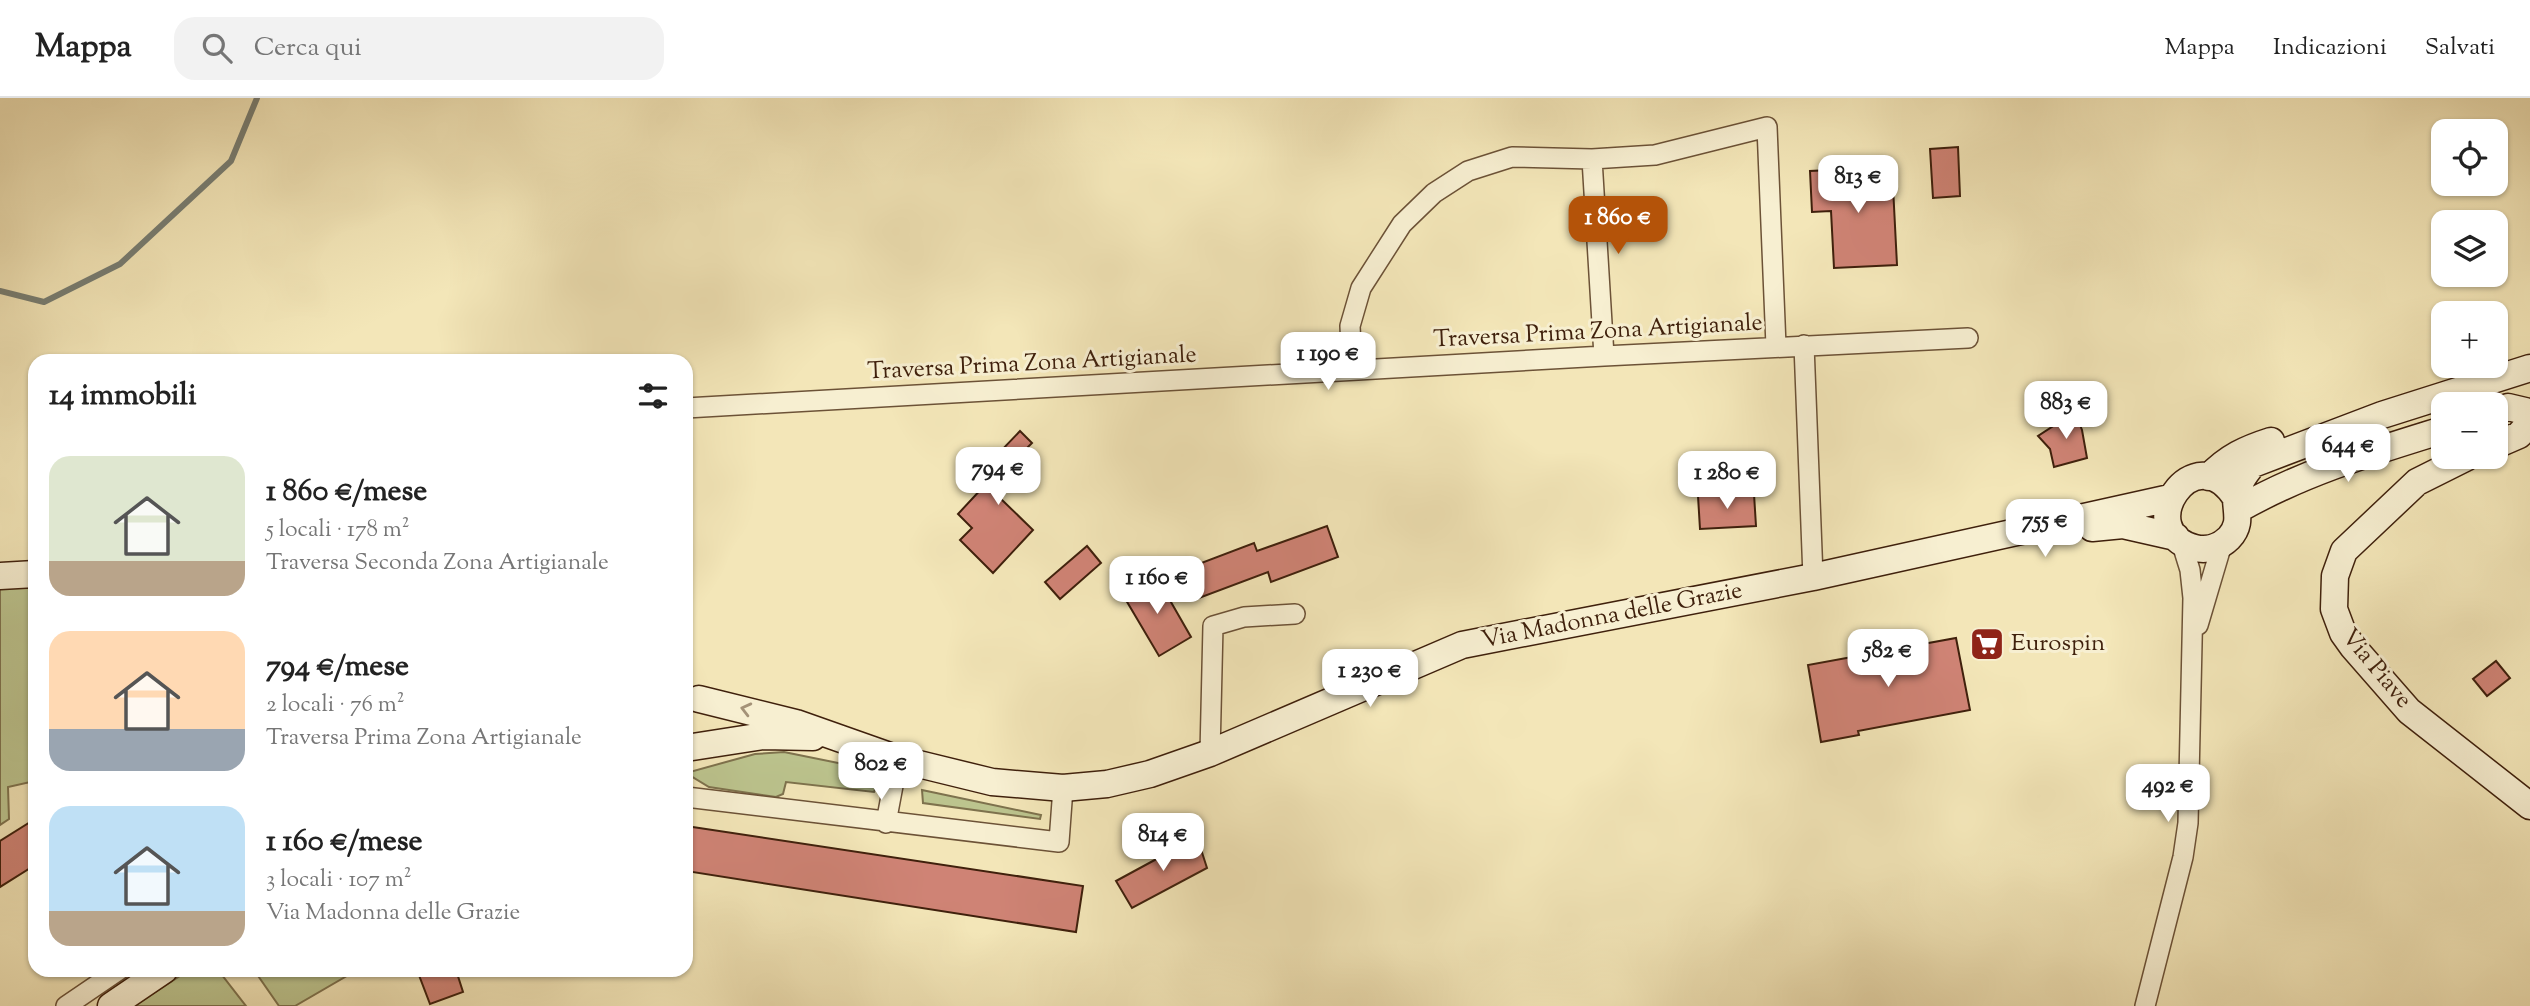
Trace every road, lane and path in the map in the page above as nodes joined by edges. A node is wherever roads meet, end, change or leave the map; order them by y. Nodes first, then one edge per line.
1 (1592, 159) junction
2 (1968, 338) dead end
3 (1804, 345) junction
4 (1776, 346) junction
5 (1604, 356) junction
6 (2530, 368) edge
7 (1352, 370) junction
8 (693, 408) edge
9 (2508, 409) edge
10 (2382, 415) junction
11 (2431, 434) edge
12 (2508, 440) edge
13 (2443, 469) edge
14 (2209, 477) junction
15 (2170, 498) junction
16 (2238, 504) junction
17 (2178, 539) junction
18 (2222, 544) junction
19 (1917, 553) junction
20 (28, 574) edge
21 (0, 576) edge
22 (1813, 577) junction
23 (1295, 614) dead end
24 (2192, 643) junction
25 (693, 697) edge
26 (693, 697) edge
27 (834, 738) junction
28 (693, 745) edge
29 (693, 747) edge
30 (1210, 753) junction
31 (898, 759) junction
32 (1063, 788) junction
33 (693, 798) edge
34 (2530, 806) edge
35 (886, 823) junction
36 (109, 977) edge
37 (154, 977) edge
38 (66, 1006) edge
39 (111, 1006) edge
40 (2145, 1006) edge

1 - 4 street
1 - 5 street
1 - 7 street
2 - 3 street, Traversa Prima Zona Artigianale
3 - 4 street, Traversa Prima Zona Artigianale
3 - 22 street
4 - 5 street, Traversa Prima Zona Artigianale
5 - 7 street, Traversa Prima Zona Artigianale
6 - 10 main road
7 - 8 street, Traversa Prima Zona Artigianale
9 - 12 main road
10 - 14 main road
10 - 16 main road
11 - 16 main road
13 - 34 main road, Via Piave
14 - 15 main road
14 - 16 main road
15 - 17 main road
15 - 19 main road
16 - 18 main road
17 - 18 main road
17 - 19 main road
17 - 24 street
18 - 24 street
19 - 22 main road, Via Madonna delle Grazie
20 - 21 main road
22 - 30 main road, Via Madonna delle Grazie
23 - 30 street
24 - 40 street
27 -> 25 main road
26 - 28 main road
27 - 29 main road
27 - 31 main road, Via Madonna delle Grazie
30 - 32 main road, Via Madonna delle Grazie
31 - 32 main road, Via Madonna delle Grazie
31 - 35 street
32 - 35 street
33 - 35 street
36 - 38 street
37 - 39 main road

